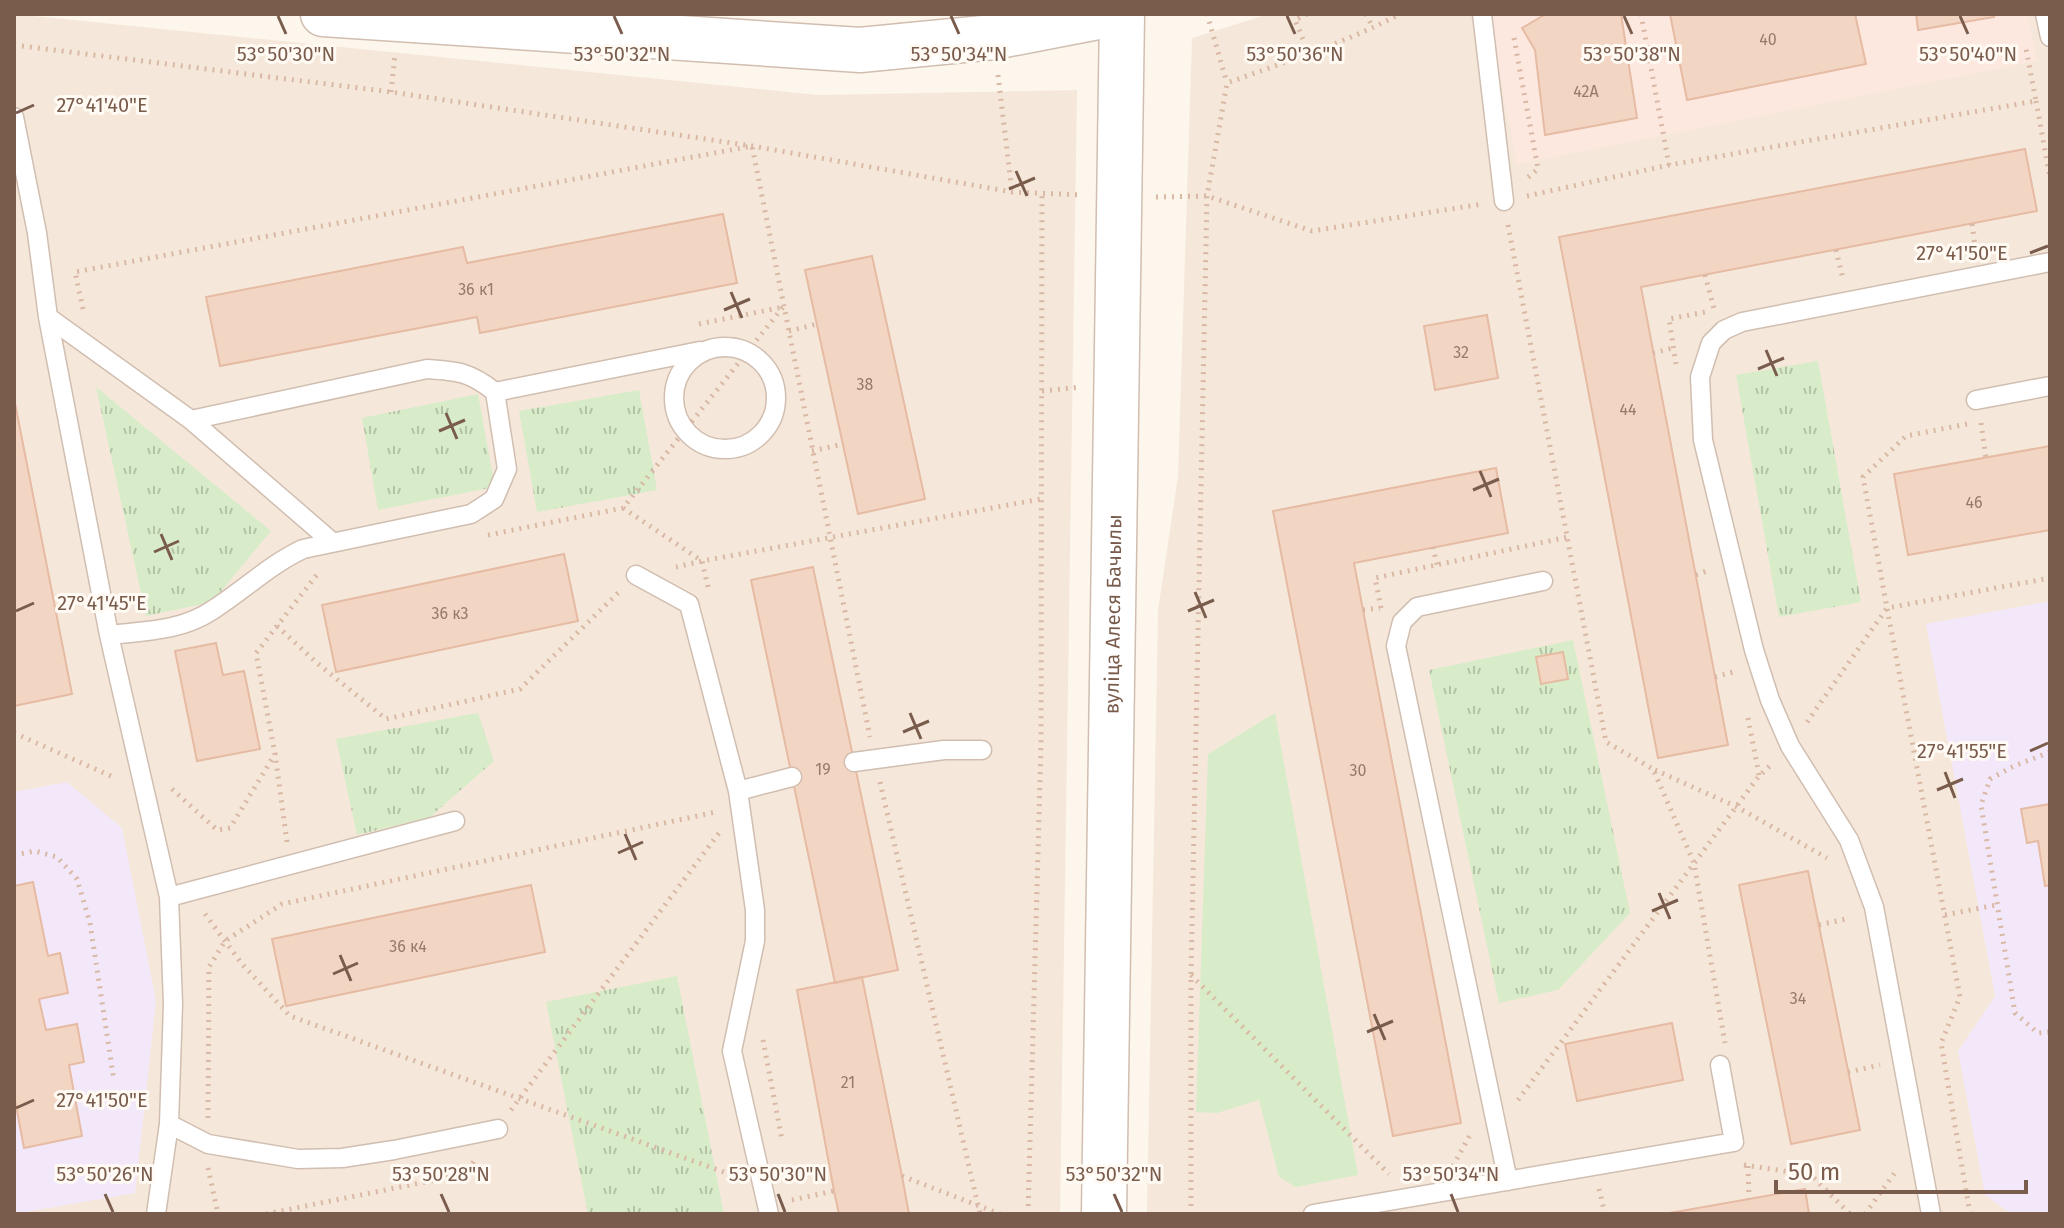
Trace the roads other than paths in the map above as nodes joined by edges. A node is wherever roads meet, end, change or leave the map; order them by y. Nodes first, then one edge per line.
1 (1114, 14) edge
2 (1122, 14) edge
3 (1482, 14) edge
4 (2045, 14) edge
5 (345, 15) edge
6 (2050, 37) edge
7 (14, 117) edge
8 (1504, 201) road end
9 (2050, 262) edge
10 (48, 317) junction
11 (718, 347) junction
12 (2050, 386) edge
13 (495, 392) junction
14 (1976, 400) road end
15 (191, 420) junction
16 (331, 541) junction
17 (636, 575) road end
18 (1543, 581) dead end
19 (109, 635) junction
20 (982, 750) dead end
21 (854, 762) dead end
22 (792, 777) dead end
23 (738, 799) junction
24 (455, 821) dead end
25 (169, 897) junction
26 (1720, 1065) road end
27 (169, 1124) junction
28 (498, 1129) road end
29 (1508, 1181) junction
30 (156, 1214) edge
31 (769, 1214) edge
32 (1104, 1214) edge
33 (1313, 1214) edge
34 (1931, 1214) edge

1 - 5 street
2 - 32 street, вуліца Алеся Бачылы
3 - 8 lane
4 - 6 lane
7 - 10 lane
9 - 34 lane
10 - 15 lane
10 - 19 lane
11 - 11 lane
11 - 13 lane
12 - 14 lane
13 - 15 lane
13 - 16 lane
15 - 16 lane
16 - 19 lane
17 - 23 lane
18 - 29 lane
19 - 25 lane
20 - 21 lane
22 - 23 lane
23 - 31 lane
24 - 25 lane
25 - 27 lane
26 - 29 lane
27 - 28 lane
27 - 30 lane
29 - 33 lane

